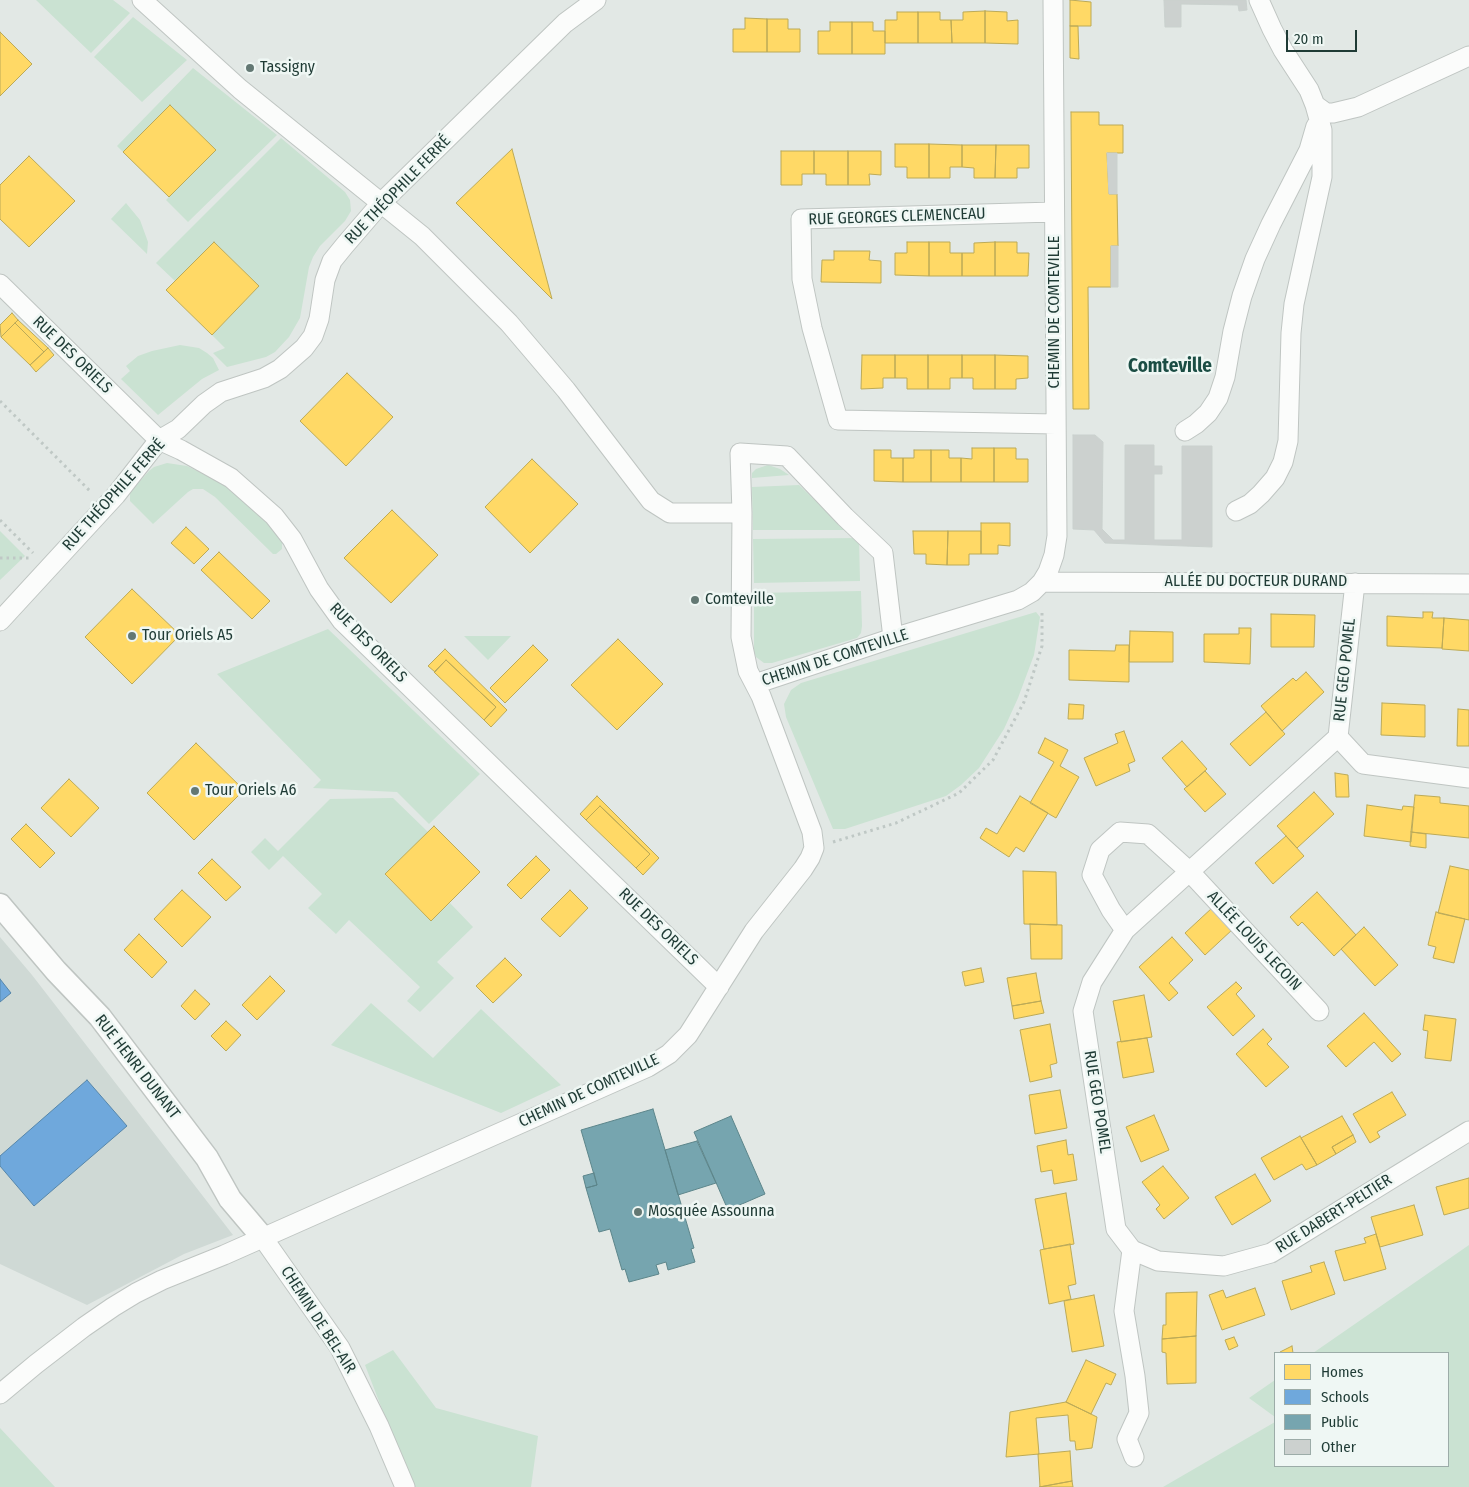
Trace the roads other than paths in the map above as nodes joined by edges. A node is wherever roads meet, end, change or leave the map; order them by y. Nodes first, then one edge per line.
1 (142, 0) edge
2 (596, 0) edge
3 (1053, 0) edge
4 (1259, 0) edge
5 (1469, 56) edge
6 (1316, 105) junction
7 (382, 202) junction
8 (1054, 212) junction
9 (0, 284) edge
10 (1056, 424) junction
11 (1185, 431) dead end
12 (159, 440) junction
13 (1236, 511) dead end
14 (742, 513) junction
15 (1042, 582) junction
16 (1355, 583) junction
17 (1469, 584) edge
18 (0, 621) edge
19 (893, 638) junction
20 (755, 684) junction
21 (1338, 737) junction
22 (1469, 778) edge
23 (1189, 871) junction
24 (0, 905) edge
25 (1125, 930) junction
26 (720, 987) junction
27 (1319, 1012) dead end
28 (1469, 1131) edge
29 (263, 1238) junction
30 (1132, 1250) junction
31 (1158, 1261) joint
32 (0, 1394) edge
33 (1134, 1457) dead end
34 (406, 1487) edge

1 - 7 street
2 - 7 street, RUE THÉOPHILE FERRÉ
3 - 8 street, CHEMIN DE COMTEVILLE
4 - 6 street
5 - 6 street
6 - 11 street
6 - 13 street
7 - 12 street, RUE THÉOPHILE FERRÉ
7 - 14 street
8 - 10 street, CHEMIN DE COMTEVILLE
8 - 10 street, RUE GEORGES CLEMENCEAU
9 - 12 street, RUE DES ORIELS
10 - 15 street, CHEMIN DE COMTEVILLE
12 - 18 street, RUE THÉOPHILE FERRÉ
12 - 26 street, RUE DES ORIELS
14 - 19 street
14 - 20 street
15 - 16 street, ALLÉE DU DOCTEUR DURAND
15 - 19 street, CHEMIN DE COMTEVILLE
16 - 17 street, ALLÉE DU DOCTEUR DURAND
16 - 21 street, RUE GEO POMEL
19 - 20 street, CHEMIN DE COMTEVILLE
20 - 26 street, CHEMIN DE COMTEVILLE
21 - 22 street
21 - 23 street, RUE GEO POMEL
23 - 25 street, RUE GEO POMEL
23 - 25 street
23 - 27 street, ALLÉE LOUIS LECOIN
24 - 29 street, RUE HENRI DUNANT
25 - 30 street, RUE GEO POMEL
26 - 29 street, CHEMIN DE COMTEVILLE
28 - 31 street, RUE DABERT-PELTIER
29 - 32 street, CHEMIN DE COMTEVILLE
29 - 34 street, CHEMIN DE BEL-AIR
30 - 31 street, RUE GEO POMEL
30 - 33 street

